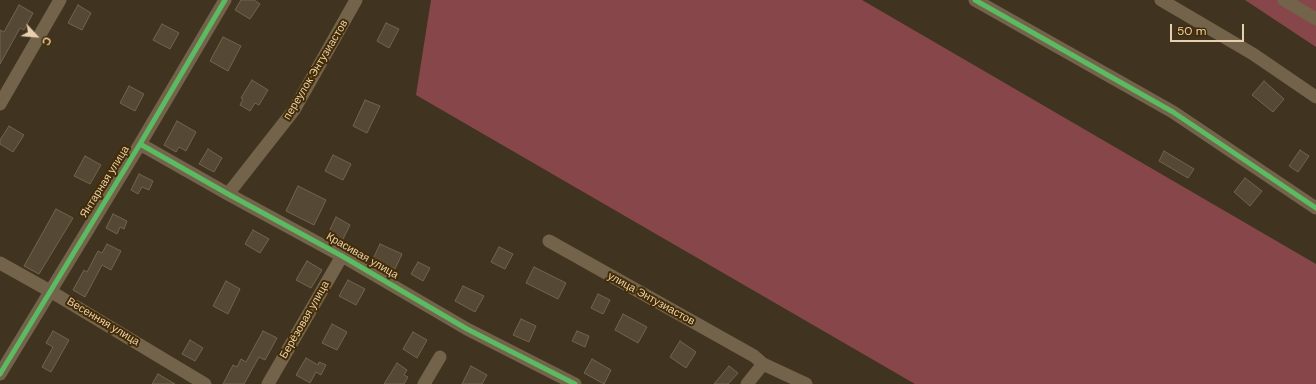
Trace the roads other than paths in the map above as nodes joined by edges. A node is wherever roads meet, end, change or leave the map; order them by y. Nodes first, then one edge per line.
1 (60, 0) edge
2 (225, 0) edge
3 (356, 0) edge
4 (975, 0) edge
5 (1161, 0) edge
6 (1284, 0) edge
7 (1316, 19) edge
8 (1316, 97) edge
9 (0, 104) edge
10 (140, 144) junction
11 (228, 194) junction
12 (1316, 208) edge
13 (549, 241) dead end
14 (342, 256) junction
15 (0, 263) edge
16 (50, 291) junction
17 (440, 357) dead end
18 (759, 360) junction
19 (0, 374) edge
20 (205, 384) edge
21 (268, 384) edge
22 (424, 384) edge
23 (575, 384) edge
24 (747, 384) edge
25 (806, 384) edge

1 - 9 street
2 - 10 street, Янтарная улица
3 - 11 street, переулок Энтузиастов
4 - 12 street
5 - 8 street
6 - 7 street
10 - 11 street, Красивая улица
10 - 16 street, Янтарная улица
11 - 14 street, Красивая улица
13 - 18 street, улица Энтузиастов
14 - 21 street, Берёзовая улица
14 - 23 street, Красивая улица
15 - 16 street, Весенняя улица
16 - 19 street, Янтарная улица
16 - 20 street, Весенняя улица
17 - 22 street
18 - 24 street
18 - 25 street, улица Энтузиастов

